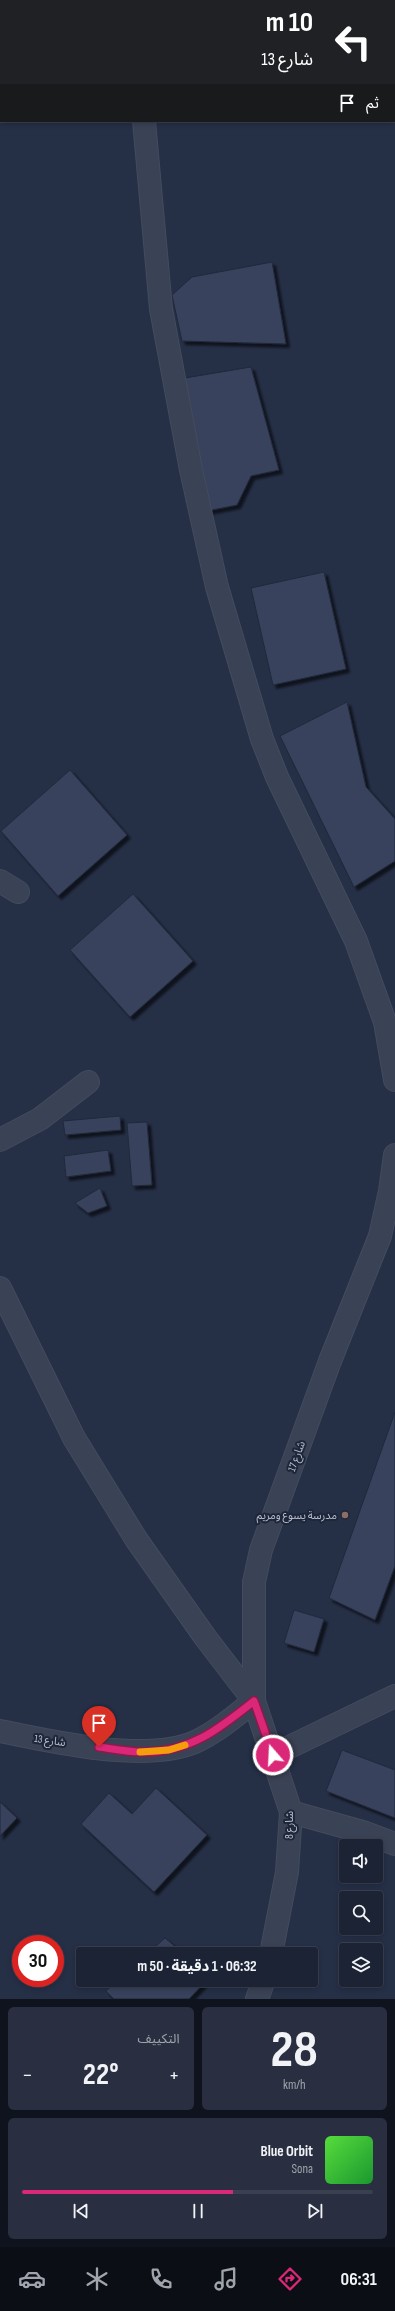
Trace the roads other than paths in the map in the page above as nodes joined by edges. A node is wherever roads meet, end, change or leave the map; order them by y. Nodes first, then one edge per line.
1 (144, 122) edge
2 (395, 1080) edge
3 (88, 1082) dead end
4 (0, 1140) edge
5 (395, 1155) edge
6 (388, 1232) edge
7 (0, 1288) edge
8 (395, 1696) edge
9 (254, 1701) junction
10 (0, 1731) edge
11 (273, 1755) junction
12 (291, 1812) junction
13 (395, 1844) edge
14 (272, 1947) edge
15 (261, 1987) edge
16 (257, 1999) edge

1 - 2 street
3 - 4 street
5 - 6 street, شارع 17
6 - 9 street, شارع 17
7 - 9 street
8 - 11 street
9 - 10 street, شارع 13
9 - 11 street, شارع 8
11 - 12 street, شارع 8
12 - 13 street
12 - 14 street, شارع 8
15 - 16 street

